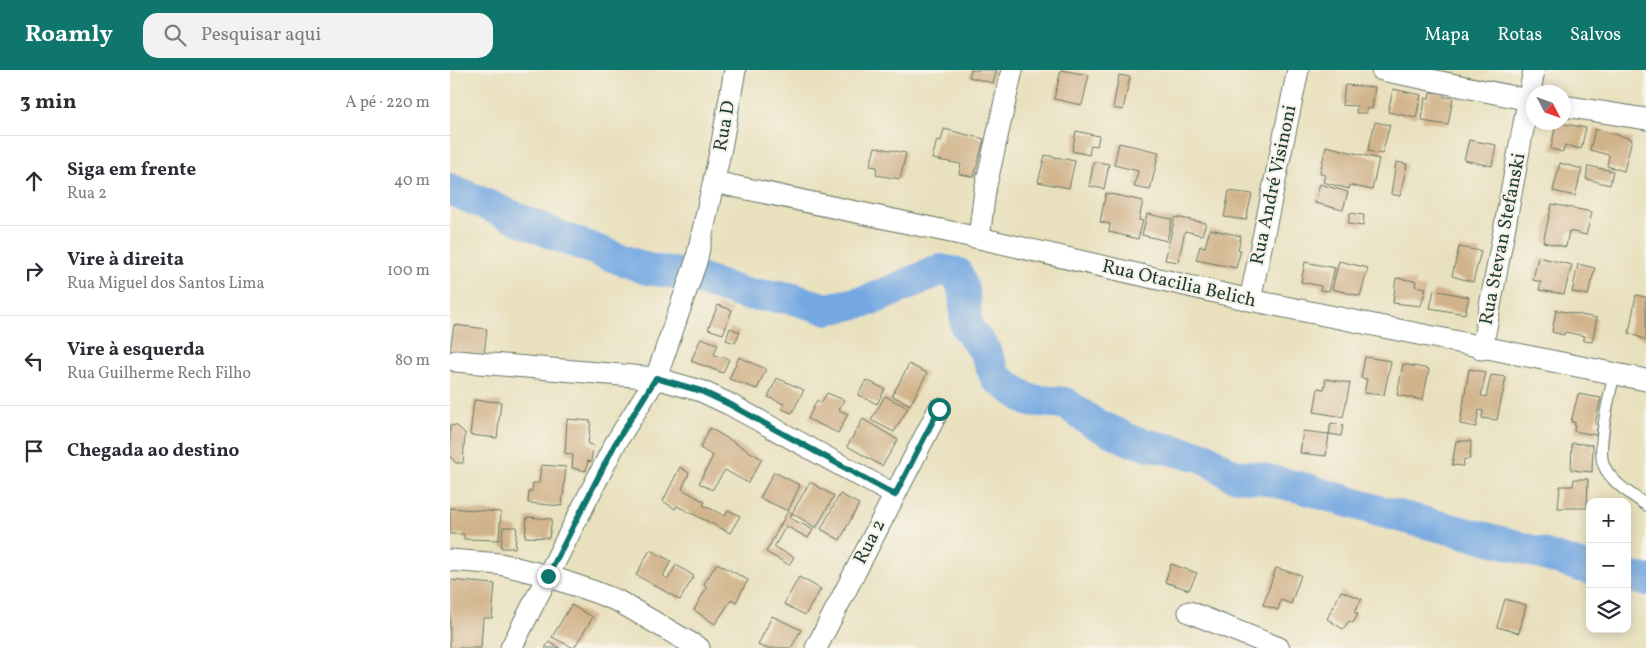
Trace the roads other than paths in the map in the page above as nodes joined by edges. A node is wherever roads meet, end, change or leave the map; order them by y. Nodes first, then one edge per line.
1 (735, 70) edge
2 (1012, 70) edge
3 (1298, 70) edge
4 (1382, 70) edge
5 (1534, 70) edge
6 (1533, 85) edge
7 (1526, 100) edge
8 (1571, 107) edge
9 (1646, 120) edge
10 (1526, 126) edge
11 (714, 182) junction
12 (979, 238) junction
13 (1250, 300) junction
14 (1482, 349) junction
15 (456, 361) dead end
16 (1614, 374) junction
17 (656, 378) junction
18 (1646, 380) edge
19 (939, 409) dead end
20 (895, 495) junction
21 (1646, 505) edge
22 (450, 560) edge
23 (548, 576) junction
24 (1190, 612) dead end
25 (1248, 642) edge
26 (511, 648) edge
27 (699, 648) edge
28 (816, 648) edge
29 (1279, 648) edge

1 - 11 street, Rua D
2 - 12 street
3 - 13 street, Rua André Visinoni
4 - 7 street
5 - 6 street, Rua Stevan Stefanski
8 - 9 street
10 - 14 street, Rua Stevan Stefanski
11 - 12 street, Rua Otacilia Belich
11 - 17 street, Rua D
12 - 13 street, Rua Otacilia Belich
13 - 14 street, Rua Otacilia Belich
14 - 16 street, Rua Otacilia Belich
15 - 17 street
16 - 18 street, Rua Otacilia Belich
16 - 21 lane
17 - 20 street
17 - 23 street, Rua D
19 - 20 street, Rua 2
20 - 28 street, Rua 2
22 - 23 street
23 - 26 street, Rua D
23 - 27 street
24 - 25 street
25 - 29 street

